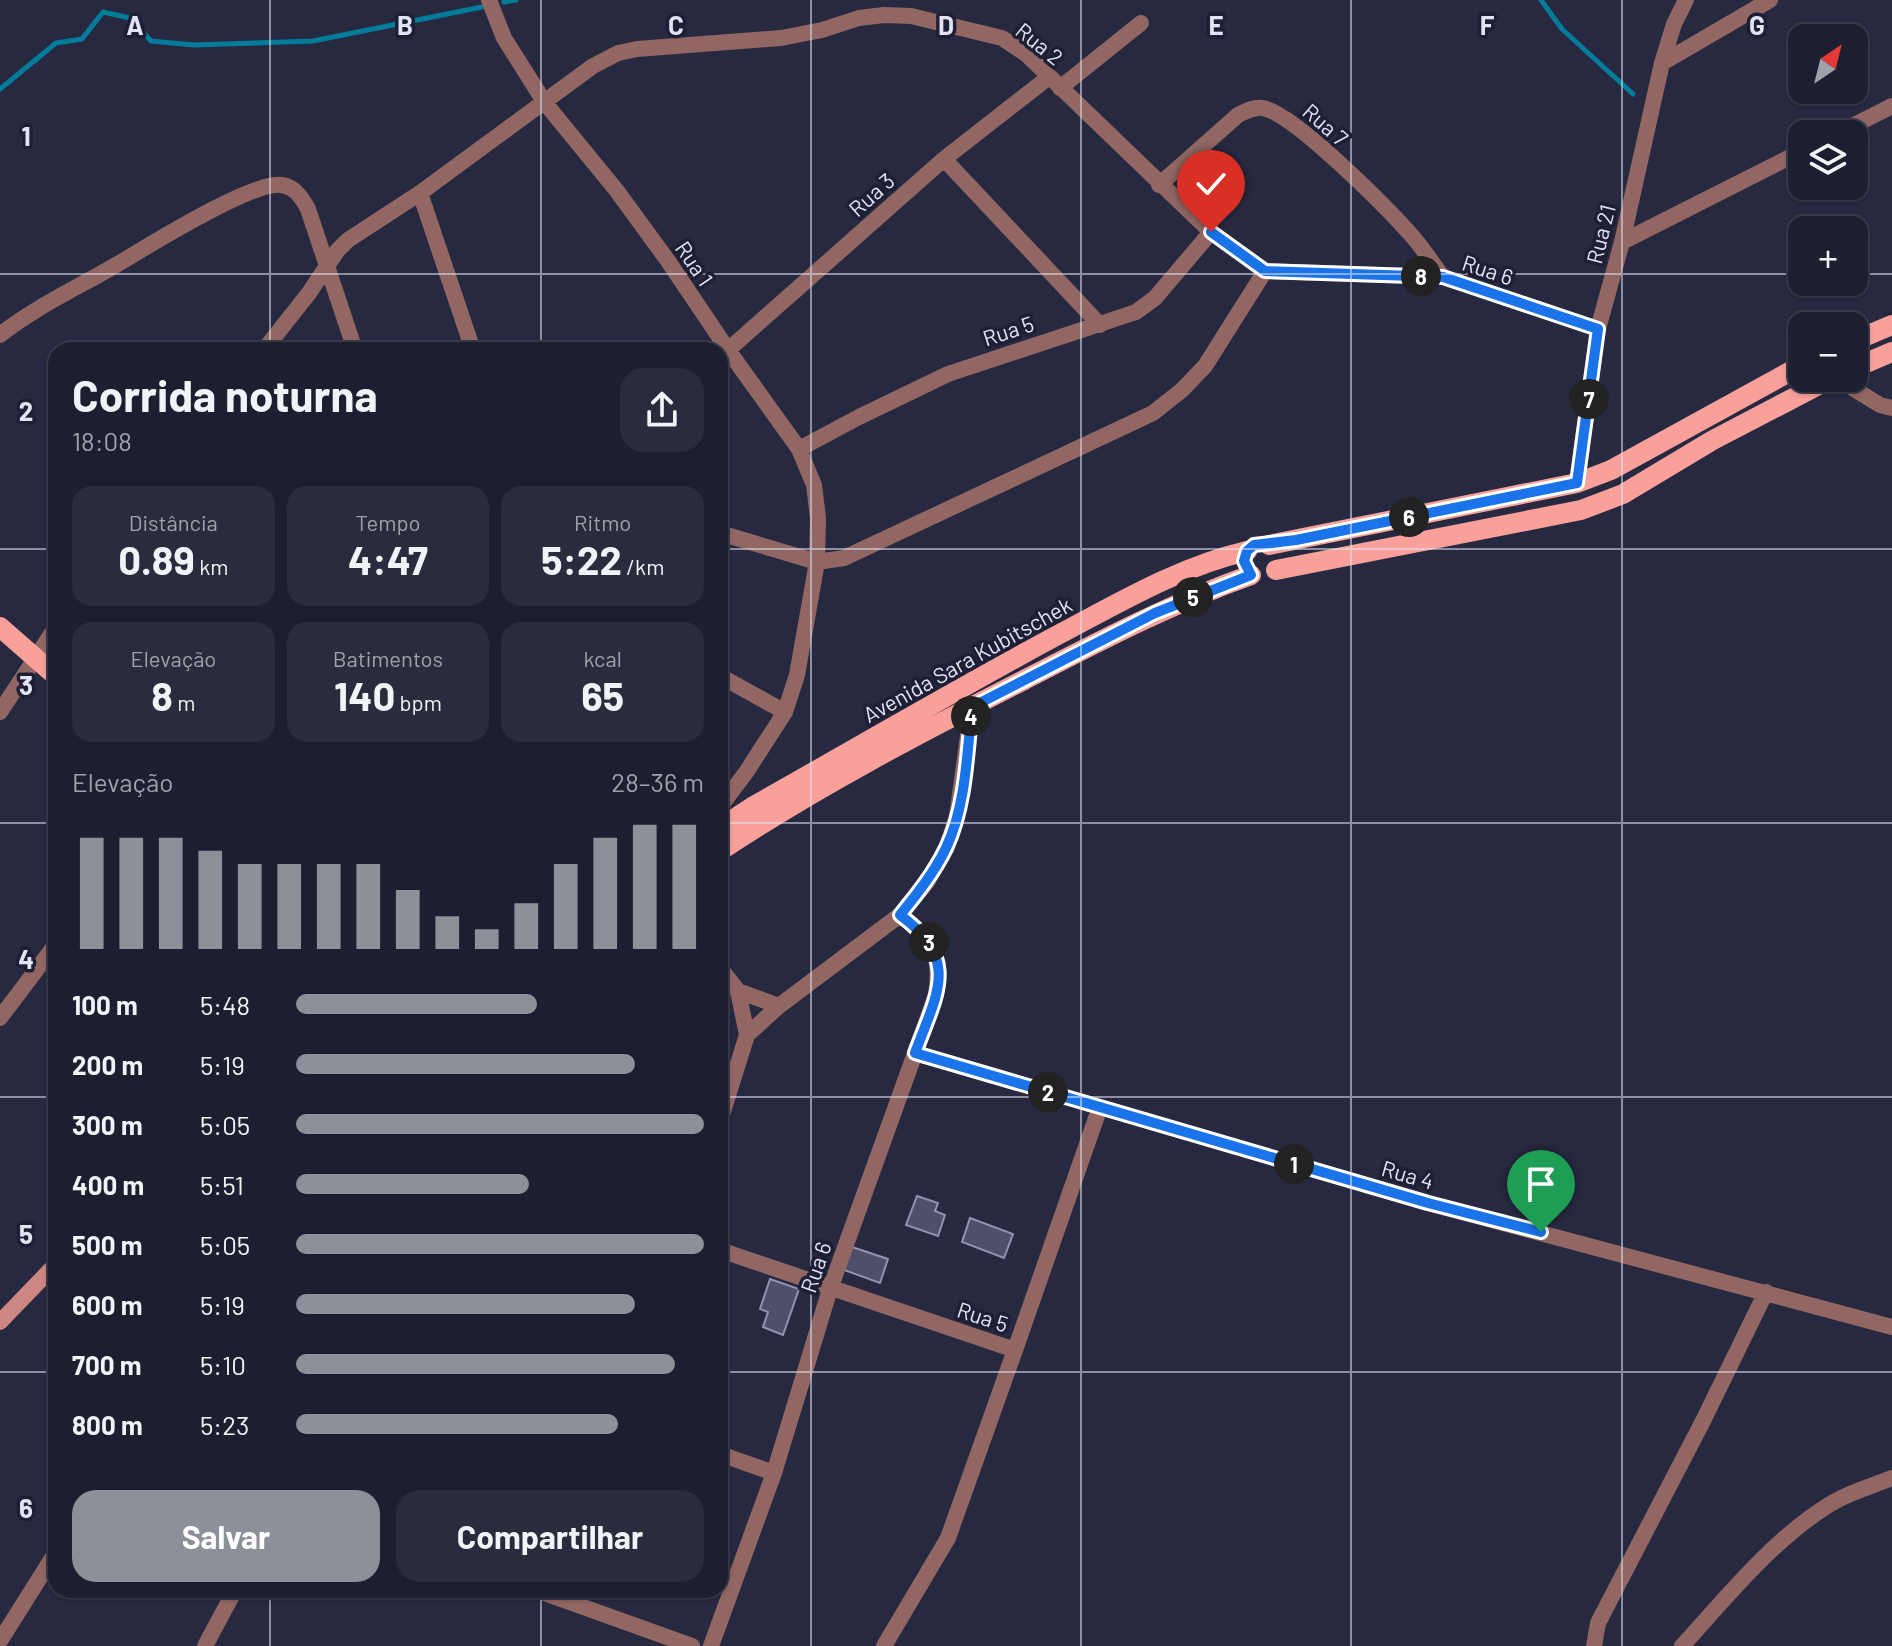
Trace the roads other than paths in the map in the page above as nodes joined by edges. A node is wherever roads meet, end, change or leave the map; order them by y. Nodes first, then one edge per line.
1 (1686, 0) edge
2 (1770, 0) edge
3 (492, 2) edge
4 (1141, 23) dead end
5 (1662, 63) junction
6 (1055, 83) junction
7 (545, 103) junction
8 (1892, 106) edge
9 (1864, 120) edge
10 (1788, 158) edge
11 (944, 159) junction
12 (1159, 185) junction
13 (420, 193) junction
14 (1211, 232) junction
15 (1622, 242) junction
16 (327, 267) junction
17 (1265, 271) junction
18 (1443, 277) junction
19 (1100, 325) junction
20 (1892, 325) edge
21 (1598, 329) junction
22 (0, 335) edge
23 (1868, 335) edge
24 (270, 342) edge
25 (352, 342) edge
26 (470, 342) edge
27 (723, 342) edge
28 (728, 350) joint
29 (1892, 352) edge
30 (1868, 362) edge
31 (1788, 373) edge
32 (1807, 392) edge
33 (1858, 392) edge
34 (1892, 408) edge
35 (799, 449) junction
36 (1577, 483) junction
37 (728, 535) edge
38 (1269, 545) junction
39 (1247, 551) junction
40 (817, 562) junction
41 (1276, 570) junction
42 (1251, 575) junction
43 (0, 627) edge
44 (48, 639) edge
45 (35, 658) junction
46 (48, 669) edge
47 (728, 680) edge
48 (972, 707) junction
49 (0, 712) edge
50 (785, 712) junction
51 (728, 796) edge
52 (728, 823) edge
53 (728, 846) edge
54 (900, 915) junction
55 (48, 955) edge
56 (728, 978) edge
57 (738, 991) junction
58 (779, 1006) junction
59 (0, 1018) edge
60 (747, 1035) junction
61 (915, 1053) junction
62 (728, 1096) edge
63 (1100, 1107) junction
64 (728, 1253) edge
65 (48, 1272) edge
66 (830, 1289) junction
67 (1766, 1292) junction
68 (0, 1322) edge
69 (1892, 1327) edge
70 (1015, 1350) junction
71 (728, 1457) edge
72 (774, 1473) junction
73 (1892, 1478) edge
74 (48, 1565) edge
75 (231, 1598) edge
76 (558, 1598) edge
77 (0, 1641) edge
78 (205, 1646) edge
79 (692, 1646) edge
80 (711, 1646) edge
81 (884, 1646) edge
82 (1594, 1646) edge
83 (1682, 1646) edge

1 - 5 street, Rua 21
2 - 5 street
3 - 7 street, Rua 1
4 - 6 street, Rua 3
5 - 15 street, Rua 21
6 - 7 street, Rua 2
6 - 11 street, Rua 3
6 - 12 street, Rua 2
7 - 13 street, Rua 2
7 - 27 street, Rua 1
8 - 9 street
10 - 15 street
11 - 19 street
11 - 28 street, Rua 3
12 - 14 street, Rua 2
12 - 18 street, Rua 7
13 - 16 street, Rua 2
13 - 26 street
14 - 17 street, Rua 2
14 - 19 street, Rua 5
15 - 21 street, Rua 21
16 - 22 street
16 - 24 street, Rua 2
16 - 25 street
17 - 18 street, Rua 6
17 - 40 street
18 - 21 street, Rua 6
19 - 35 street, Rua 5
20 - 23 main road
21 - 36 street, Rua 21
28 - 35 street, Rua 1
29 - 30 main road
31 - 36 main road, Avenida Sara Kubitschek
32 - 41 main road, Avenida Sara Kubitschek
33 - 34 street
35 - 40 street, Rua 1
36 - 38 main road, Avenida Sara Kubitschek
37 - 40 street
38 - 39 main road, Avenida Sara Kubitschek
38 - 41 main road
39 - 42 main road
39 - 52 main road, Avenida Sara Kubitschek
40 - 50 street, Rua 1
41 - 42 main road, Avenida Sara Kubitschek
42 - 48 main road, Avenida Sara Kubitschek
43 - 45 main road
44 - 45 street
45 - 46 main road
45 - 49 street
47 - 50 street
48 - 53 main road, Avenida Sara Kubitschek
48 - 54 street
50 - 51 street, Rua 1
54 - 58 street
54 - 61 street, Rua 6
55 - 59 street
56 - 57 street
57 - 58 street
57 - 60 street
58 - 60 street
60 - 62 street
61 - 63 street, Rua 4
61 - 66 street, Rua 6
63 - 67 street, Rua 4
63 - 70 street
64 - 66 street, Rua 5
65 - 68 street
66 - 70 street, Rua 5
66 - 72 street, Rua 6
67 - 69 street, Rua 4
67 - 82 street
70 - 81 street, Rua 5
71 - 72 street
72 - 80 street, Rua 6
73 - 83 street
74 - 77 street
75 - 78 street
76 - 79 street

